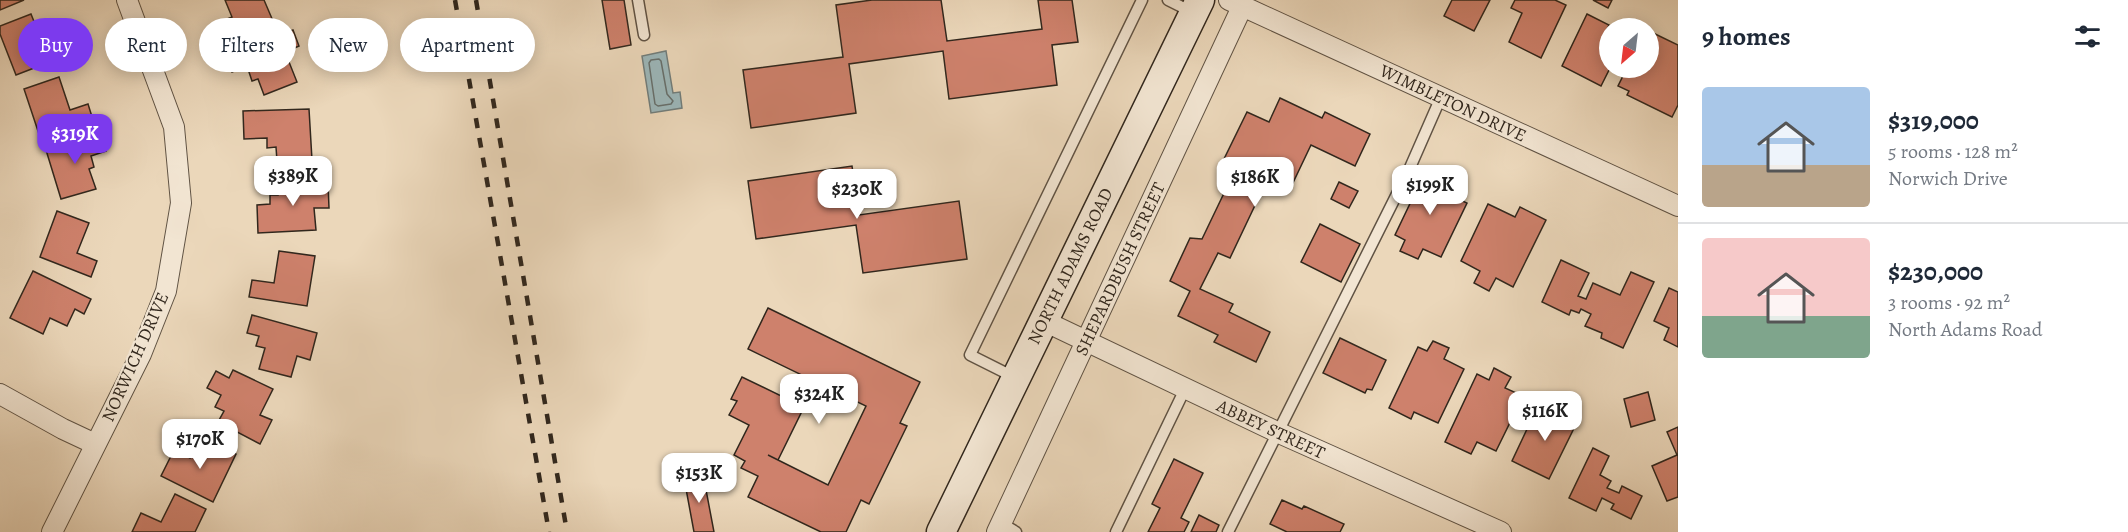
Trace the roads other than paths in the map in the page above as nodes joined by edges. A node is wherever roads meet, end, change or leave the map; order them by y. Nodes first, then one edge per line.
1 (127, 0) edge
2 (639, 0) edge
3 (1142, 0) edge
4 (1168, 0) edge
5 (1236, 3) edge
6 (1197, 7) edge
7 (644, 35) dead end
8 (1441, 97) junction
9 (1678, 206) edge
10 (1044, 321) junction
11 (1086, 342) junction
12 (1016, 378) junction
13 (1185, 389) junction
14 (0, 394) edge
15 (1277, 432) junction
16 (95, 444) junction
17 (1004, 529) edge
18 (52, 532) edge
19 (941, 532) edge
20 (1116, 532) edge
21 (1228, 532) edge
22 (1501, 532) edge

1 - 16 street, NORWICH DRIVE
2 - 7 lane
3 - 12 lane
4 - 6 lane
5 - 8 street, WIMBLETON DRIVE
5 - 11 street, SHEPARDBUSH STREET
6 - 10 main road, NORTH ADAMS ROAD
8 - 9 street, WIMBLETON DRIVE
8 - 15 lane
10 - 11 street, ABBEY STREET
10 - 12 main road, NORTH ADAMS ROAD
11 - 13 street, ABBEY STREET
11 - 17 street, SHEPARDBUSH STREET
12 - 19 main road, NORTH ADAMS ROAD
13 - 15 street, ABBEY STREET
13 - 20 lane
14 - 16 street
15 - 21 lane
15 - 22 street, ABBEY STREET
16 - 18 street, NORWICH DRIVE

